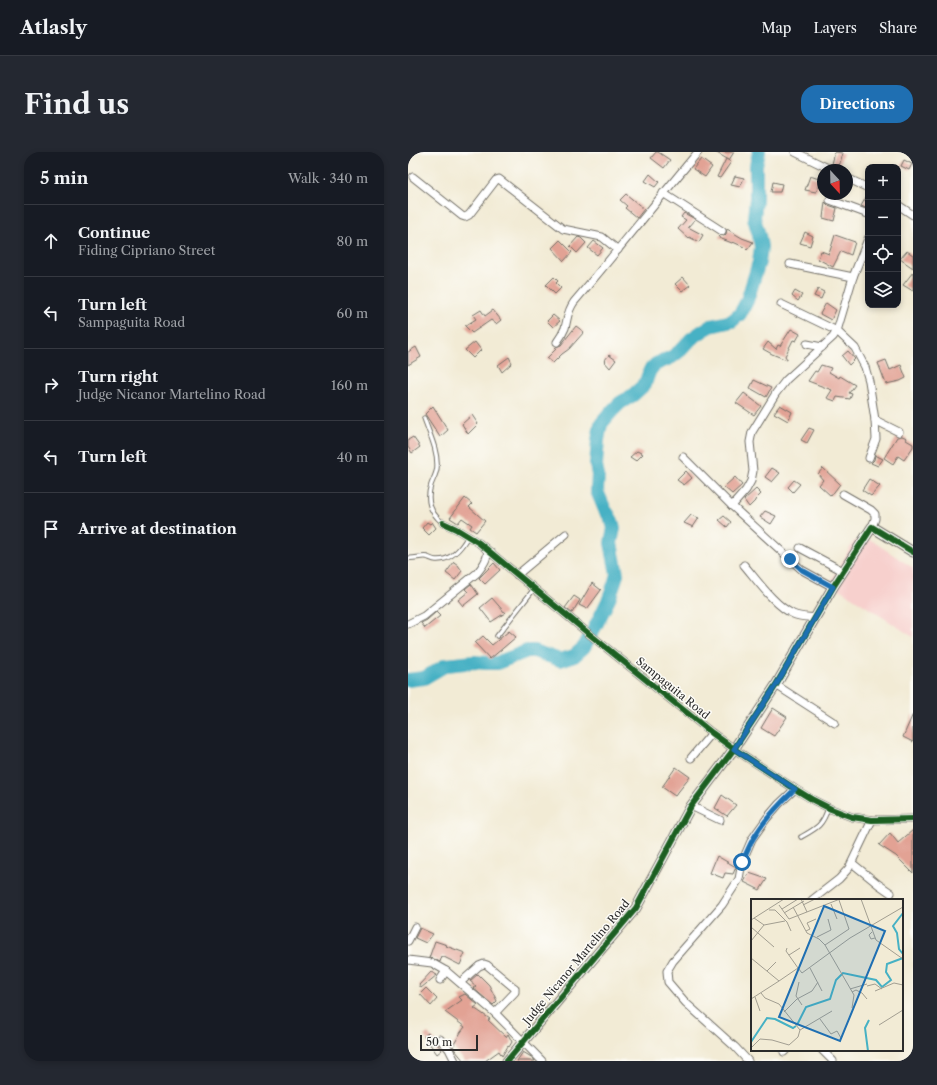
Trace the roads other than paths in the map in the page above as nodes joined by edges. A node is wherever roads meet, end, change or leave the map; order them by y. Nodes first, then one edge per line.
1 (698, 152) edge
2 (795, 152) edge
3 (814, 152) edge
4 (811, 159) junction
5 (821, 164) edge
6 (413, 177) dead end
7 (853, 181) edge
8 (865, 187) edge
9 (663, 193) junction
10 (830, 200) dead end
11 (901, 207) edge
12 (865, 213) edge
13 (913, 215) edge
14 (722, 231) dead end
15 (865, 247) edge
16 (618, 250) junction
17 (790, 264) dead end
18 (853, 277) junction
19 (781, 304) dead end
20 (837, 331) junction
21 (557, 342) dead end
22 (807, 344) dead end
23 (822, 347) junction
24 (424, 418) dead end
25 (875, 420) junction
26 (899, 432) dead end
27 (683, 458) dead end
28 (869, 458) dead end
29 (843, 494) dead end
30 (732, 506) junction
31 (443, 523) joint
32 (872, 527) junction
33 (566, 534) dead end
34 (468, 536) junction
35 (800, 548) dead end
36 (487, 550) junction
37 (913, 552) edge
38 (408, 558) edge
39 (744, 565) dead end
40 (843, 571) junction
41 (517, 575) junction
42 (833, 587) junction
43 (534, 589) junction
44 (815, 618) junction
45 (408, 624) edge
46 (496, 636) dead end
47 (776, 685) junction
48 (835, 723) dead end
49 (712, 733) junction
50 (734, 749) junction
51 (691, 758) dead end
52 (795, 789) junction
53 (692, 806) junction
54 (828, 808) junction
55 (913, 819) edge
56 (720, 820) dead end
57 (872, 820) junction
58 (802, 837) dead end
59 (852, 863) junction
60 (891, 893) dead end
61 (813, 899) edge
62 (416, 928) dead end
63 (408, 941) edge
64 (408, 960) edge
65 (446, 970) junction
66 (440, 980) dead end
67 (461, 982) junction
68 (495, 1013) junction
69 (440, 1039) dead end
70 (523, 1041) junction
71 (823, 1051) edge
72 (455, 1061) edge
73 (507, 1061) edge
74 (542, 1061) edge
75 (748, 1061) edge
76 (833, 1061) edge

1 - 9 street
2 - 4 street
3 - 4 street
4 - 5 street
6 - 16 street
7 - 8 street
9 - 14 street
9 - 16 street
10 - 12 street
11 - 13 street
15 - 18 street
16 - 21 street
17 - 18 street
18 - 20 street
19 - 20 street
20 - 23 street
20 - 25 street
22 - 23 street
23 - 30 street
24 - 31 lane
25 - 26 street
25 - 28 street
27 - 30 street
29 - 32 street
30 - 42 street
31 - 34 street, Sampaguita Road
32 - 37 street
32 - 40 street, Judge Nicanor Martelino Road
33 - 41 street
34 - 36 street, Sampaguita Road
34 - 38 lane
35 - 40 street
36 - 41 street, Sampaguita Road
36 - 45 street
39 - 44 street
40 - 42 street, Judge Nicanor Martelino Road
41 - 43 street, Sampaguita Road
42 - 44 street, Judge Nicanor Martelino Road
43 - 46 lane
43 - 49 street, Sampaguita Road
44 - 47 street, Judge Nicanor Martelino Road
47 - 48 street
47 - 50 street, Judge Nicanor Martelino Road
49 - 50 street, Sampaguita Road
49 - 51 street
50 - 52 street, Sampaguita Road
50 - 53 street, Judge Nicanor Martelino Road
52 - 54 street, Sampaguita Road
52 - 75 street
53 - 56 street
53 - 70 street, Judge Nicanor Martelino Road
54 - 57 street, Sampaguita Road
54 - 58 lane
55 - 57 street, Sampaguita Road
57 - 59 street
59 - 60 street
59 - 61 street
62 - 63 street
64 - 65 street
65 - 66 street
65 - 67 street
67 - 68 street
67 - 68 street
68 - 70 street
69 - 72 street
70 - 73 street, Judge Nicanor Martelino Road
70 - 74 street
71 - 76 street

